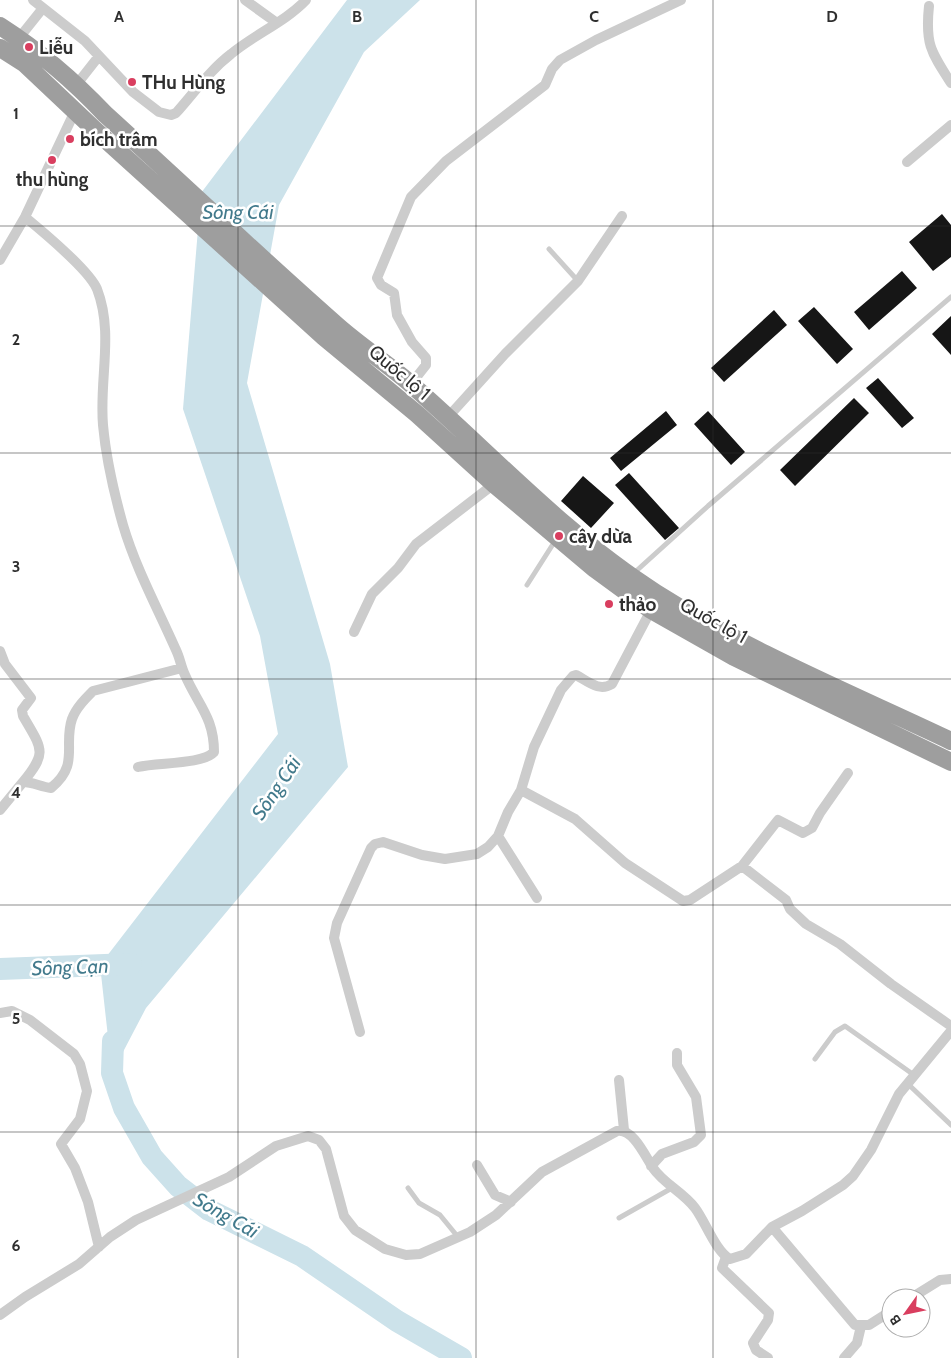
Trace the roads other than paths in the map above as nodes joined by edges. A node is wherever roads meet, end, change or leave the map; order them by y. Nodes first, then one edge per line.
1 (33, 0) edge
2 (245, 0) edge
3 (306, 0) edge
4 (681, 0) edge
5 (929, 6) dead end
6 (42, 8) junction
7 (277, 23) junction
8 (0, 26) edge
9 (19, 38) junction
10 (0, 48) edge
11 (98, 56) junction
12 (951, 83) edge
13 (77, 84) junction
14 (75, 111) junction
15 (951, 125) edge
16 (907, 162) dead end
17 (622, 216) dead end
18 (25, 217) junction
19 (549, 249) dead end
20 (0, 260) edge
21 (578, 281) junction
22 (951, 298) edge
23 (329, 330) junction
24 (411, 384) junction
25 (448, 417) junction
26 (494, 484) junction
27 (557, 538) junction
28 (631, 575) junction
29 (527, 585) dead end
30 (651, 610) junction
31 (354, 632) dead end
32 (0, 652) edge
33 (182, 668) junction
34 (951, 741) edge
35 (951, 762) edge
36 (138, 767) dead end
37 (848, 774) dead end
38 (22, 782) junction
39 (522, 790) junction
40 (0, 810) edge
41 (498, 836) junction
42 (742, 866) junction
43 (537, 898) dead end
44 (0, 1013) edge
45 (951, 1026) edge
46 (951, 1031) edge
47 (360, 1032) dead end
48 (678, 1053) dead end
49 (815, 1060) dead end
50 (915, 1076) junction
51 (619, 1080) dead end
52 (908, 1084) junction
53 (951, 1125) edge
54 (624, 1130) junction
55 (477, 1165) dead end
56 (652, 1166) junction
57 (408, 1188) dead end
58 (672, 1188) junction
59 (510, 1202) junction
60 (619, 1218) dead end
61 (772, 1227) junction
62 (458, 1238) junction
63 (99, 1248) junction
64 (726, 1257) junction
65 (951, 1268) edge
66 (948, 1279) edge
67 (930, 1288) edge
68 (0, 1315) edge
69 (881, 1318) edge
70 (861, 1326) junction
71 (768, 1358) edge
72 (844, 1358) edge

1 - 6 street
2 - 7 street
3 - 7 street
4 - 24 street
5 - 12 street
6 - 9 street
6 - 11 street
7 - 11 street
8 - 9 highway
9 - 13 highway
10 - 14 highway
11 - 13 street
13 - 23 highway
14 - 18 street
14 - 23 highway
15 - 16 street
17 - 21 street
18 - 20 street
18 - 33 street
19 - 21 lane
21 - 25 street
22 - 28 lane
23 - 24 highway, Quốc lộ 1
23 - 26 highway, Quốc lộ 1
24 - 25 highway, Quốc lộ 1
25 - 28 highway, Quốc lộ 1
26 - 27 highway, Quốc lộ 1
26 - 31 street
27 - 29 lane
27 - 30 highway, Quốc lộ 1
28 - 34 highway, Quốc lộ 1
30 - 35 highway, Quốc lộ 1
30 - 39 street
32 - 38 street
33 - 36 street
33 - 38 street
37 - 42 street
38 - 40 street
39 - 41 street
39 - 42 street
41 - 43 street
41 - 47 street
42 - 45 street
44 - 63 street
46 - 50 street
48 - 56 street
49 - 50 lane
50 - 52 street
51 - 54 street
52 - 53 lane
52 - 61 street
54 - 56 street
54 - 59 street
55 - 59 street
56 - 58 street
57 - 62 lane
58 - 60 lane
58 - 64 street
59 - 62 street
61 - 64 street
61 - 70 street
62 - 63 street
63 - 68 street
64 - 71 street
65 - 66 street
66 - 67 street
69 - 70 street
70 - 72 street

